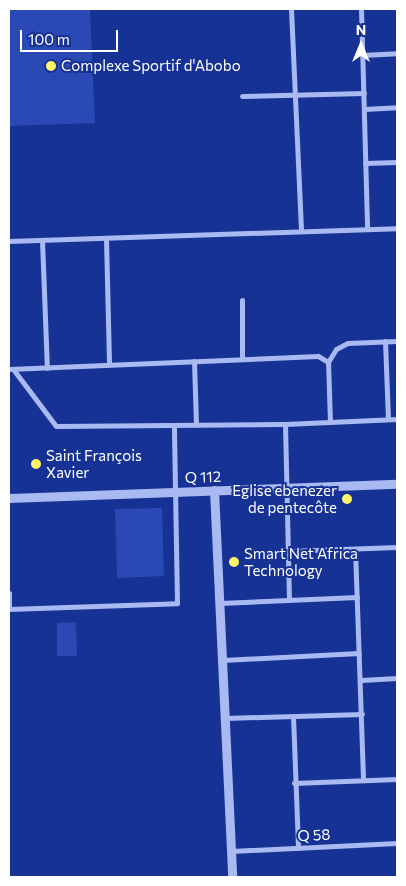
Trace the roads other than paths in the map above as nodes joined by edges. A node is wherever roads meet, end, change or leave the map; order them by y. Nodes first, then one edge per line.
1 (291, 9) edge
2 (361, 9) edge
3 (397, 53) edge
4 (362, 55) junction
5 (364, 93) junction
6 (295, 94) junction
7 (242, 96) dead end
8 (397, 107) edge
9 (364, 109) junction
10 (397, 162) edge
11 (365, 164) junction
12 (367, 228) junction
13 (397, 228) edge
14 (302, 231) junction
15 (106, 239) junction
16 (42, 240) junction
17 (9, 241) edge
18 (242, 300) dead end
19 (397, 341) edge
20 (385, 342) junction
21 (242, 359) junction
22 (194, 361) junction
23 (328, 362) junction
24 (109, 364) junction
25 (47, 368) junction
26 (11, 369) edge
27 (388, 419) junction
28 (397, 419) edge
29 (330, 422) junction
30 (196, 424) junction
31 (285, 424) junction
32 (174, 425) junction
33 (397, 484) edge
34 (287, 488) junction
35 (214, 490) junction
36 (176, 491) junction
37 (9, 498) edge
38 (397, 547) edge
39 (355, 549) junction
40 (287, 551) junction
41 (9, 593) edge
42 (357, 597) junction
43 (289, 600) junction
44 (220, 602) junction
45 (9, 609) edge
46 (359, 653) junction
47 (223, 660) junction
48 (397, 678) edge
49 (361, 680) junction
50 (362, 714) junction
51 (293, 716) junction
52 (225, 718) junction
53 (397, 779) edge
54 (363, 780) junction
55 (294, 783) junction
56 (397, 843) edge
57 (298, 848) junction
58 (231, 851) junction
59 (232, 877) edge

1 - 6 street
2 - 4 street
3 - 4 street
4 - 5 street
5 - 6 street
5 - 9 street
6 - 7 street
6 - 14 street
8 - 9 street
9 - 11 street
10 - 11 street
11 - 12 street
12 - 13 street
12 - 14 street
14 - 15 street
15 - 16 street
15 - 24 street
16 - 17 street
16 - 25 street
18 - 21 street
19 - 20 street
20 - 23 street
20 - 27 street
21 - 22 street
21 - 23 street
22 - 24 street
22 - 30 street
23 - 29 street
24 - 25 street
25 - 26 street
26 - 32 street
27 - 28 street
27 - 29 street
29 - 31 street
30 - 31 street
30 - 32 street
31 - 34 street
32 - 36 street
33 - 34 street, Q 112
34 - 35 street, Q 112
34 - 40 street
35 - 36 street, Q 112
35 - 44 street
36 - 37 street, Q 112
36 - 45 street
38 - 39 street
39 - 40 street
39 - 42 street
40 - 43 street
41 - 45 street
42 - 43 street
42 - 46 street
43 - 44 street
44 - 47 street
46 - 47 street
46 - 49 street
47 - 52 street
48 - 49 street
49 - 50 street
50 - 51 street
50 - 54 street
51 - 52 street
51 - 55 street
52 - 58 street
53 - 54 street
54 - 55 street
55 - 57 street
56 - 57 street, Q 58
57 - 58 street, Q 58
58 - 59 street

